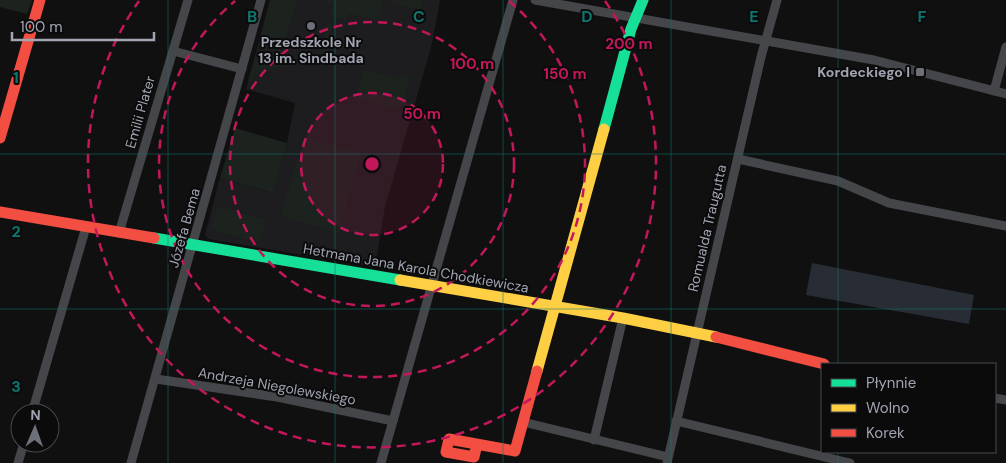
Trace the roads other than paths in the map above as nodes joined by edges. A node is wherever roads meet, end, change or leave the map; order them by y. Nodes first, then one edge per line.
1 (40, 0) edge
2 (188, 0) edge
3 (262, 0) edge
4 (513, 0) edge
5 (535, 0) edge
6 (643, 0) edge
7 (777, 0) edge
8 (636, 18) junction
9 (765, 41) junction
10 (1006, 47) edge
11 (173, 51) junction
12 (242, 70) junction
13 (994, 91) junction
14 (1006, 94) edge
15 (0, 138) edge
16 (738, 159) junction
17 (0, 212) edge
18 (1006, 226) edge
19 (86, 228) junction
20 (119, 233) junction
21 (194, 246) junction
22 (431, 286) junction
23 (554, 307) junction
24 (623, 318) junction
25 (697, 332) junction
26 (821, 363) edge
27 (156, 379) junction
28 (35, 403) edge
29 (676, 421) junction
30 (393, 422) junction
31 (523, 422) junction
32 (594, 440) junction
33 (477, 444) dead end
34 (667, 460) edge
35 (131, 463) edge
36 (381, 463) edge
37 (850, 463) edge

1 - 15 street
2 - 11 street, Emilii Plater
3 - 12 street, Józefa Bema
4 - 22 street
5 - 8 street
6 - 8 street
7 - 9 street, Romualda Traugutta
8 - 9 street
8 - 23 street
9 - 13 street
9 - 16 street, Romualda Traugutta
10 - 13 street
11 - 12 street
11 - 20 street, Emilii Plater
12 - 21 street, Józefa Bema
13 - 14 street
16 - 18 street
16 - 25 street, Romualda Traugutta
17 - 19 street, Hetmana Jana Karola Chodkiewicza
19 - 20 street, Hetmana Jana Karola Chodkiewicza
19 - 28 street
20 - 21 street, Hetmana Jana Karola Chodkiewicza
21 - 22 street, Hetmana Jana Karola Chodkiewicza
21 - 27 street, Józefa Bema
22 - 23 street, Hetmana Jana Karola Chodkiewicza
22 - 30 street
23 - 24 street, Hetmana Jana Karola Chodkiewicza
23 - 31 street
24 - 25 street, Hetmana Jana Karola Chodkiewicza
24 - 32 street
25 - 26 street, Hetmana Jana Karola Chodkiewicza
25 - 29 street, Romualda Traugutta
27 - 30 street, Andrzeja Niegolewskiego
27 - 35 street, Józefa Bema
29 - 34 street, Romualda Traugutta
29 - 37 street
30 - 36 street
31 - 32 street
31 - 33 street
32 - 34 street

